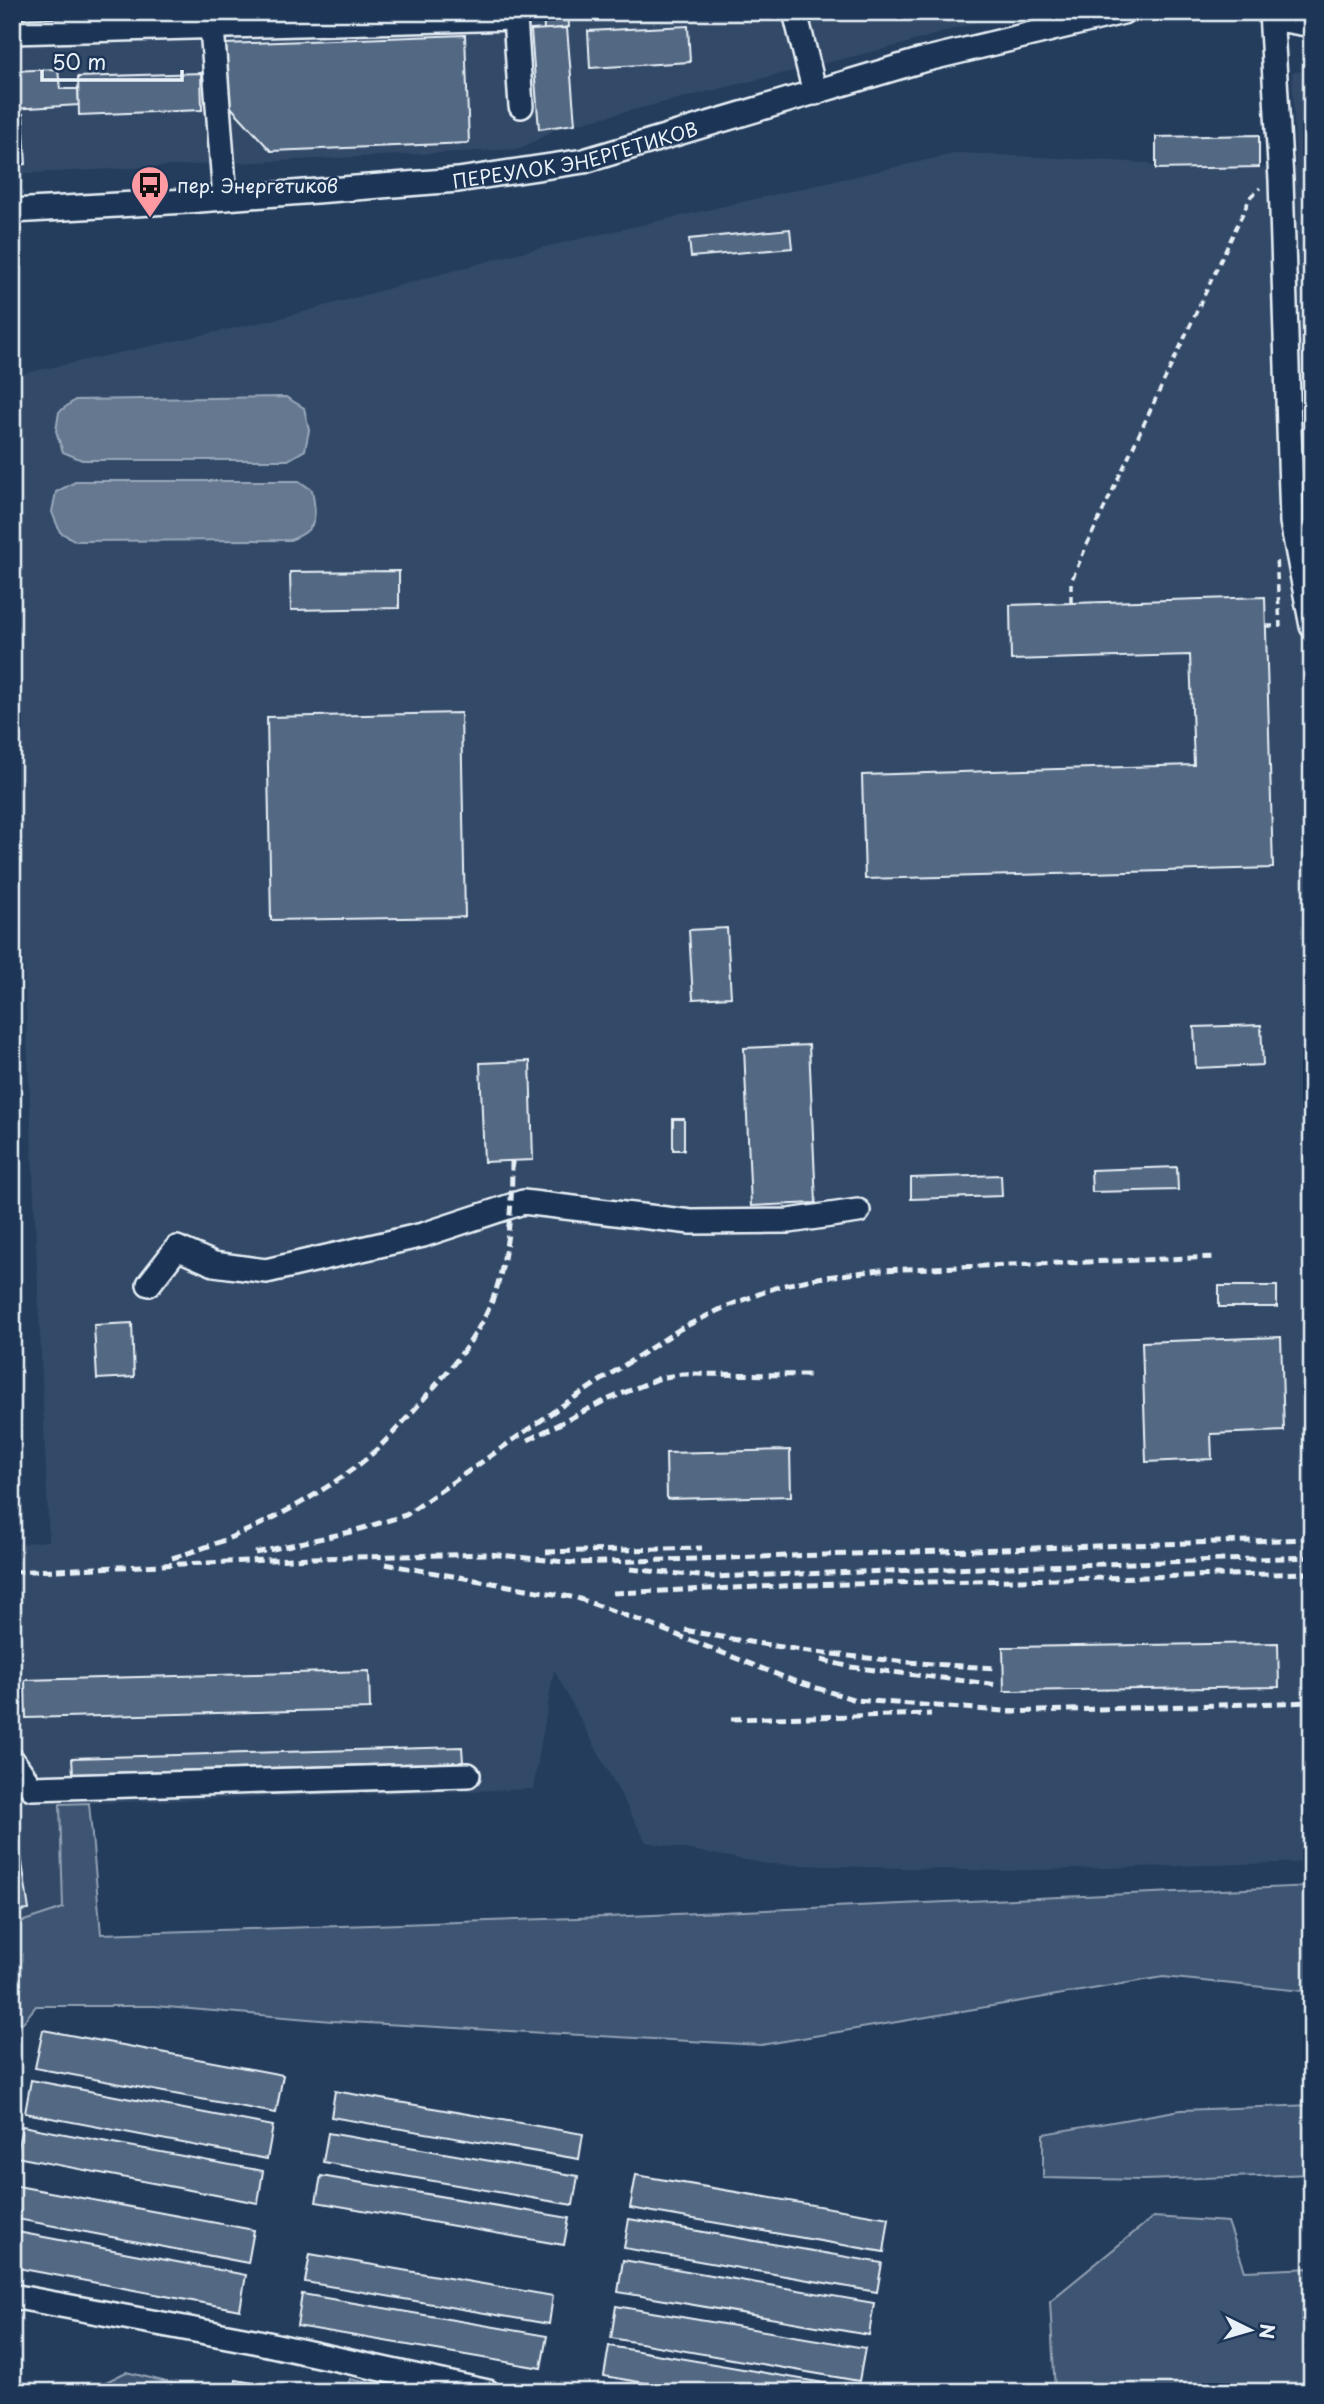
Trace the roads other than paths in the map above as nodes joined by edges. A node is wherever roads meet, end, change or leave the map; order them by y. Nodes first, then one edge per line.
1 (795, 12) edge
2 (1123, 12) edge
3 (515, 15) edge
4 (1272, 15) edge
5 (1312, 25) edge
6 (212, 27) junction
7 (12, 32) edge
8 (815, 93) junction
9 (521, 106) dead end
10 (225, 198) junction
11 (12, 211) edge
12 (1312, 626) edge
13 (858, 1211) dead end
14 (149, 1284) dead end
15 (12, 1760) edge
16 (468, 1775) dead end
17 (12, 2296) edge
18 (488, 2392) edge

1 - 8 street
2 - 8 street, ПЕРЕУЛОК ЭНЕРГЕТИКОВ
3 - 6 street
3 - 9 street
4 - 5 street
4 - 12 street
6 - 7 street
6 - 10 street
8 - 10 street, ПЕРЕУЛОК ЭНЕРГЕТИКОВ
10 - 11 street, ПЕРЕУЛОК ЭНЕРГЕТИКОВ
13 - 14 street
15 - 16 street
17 - 18 street

